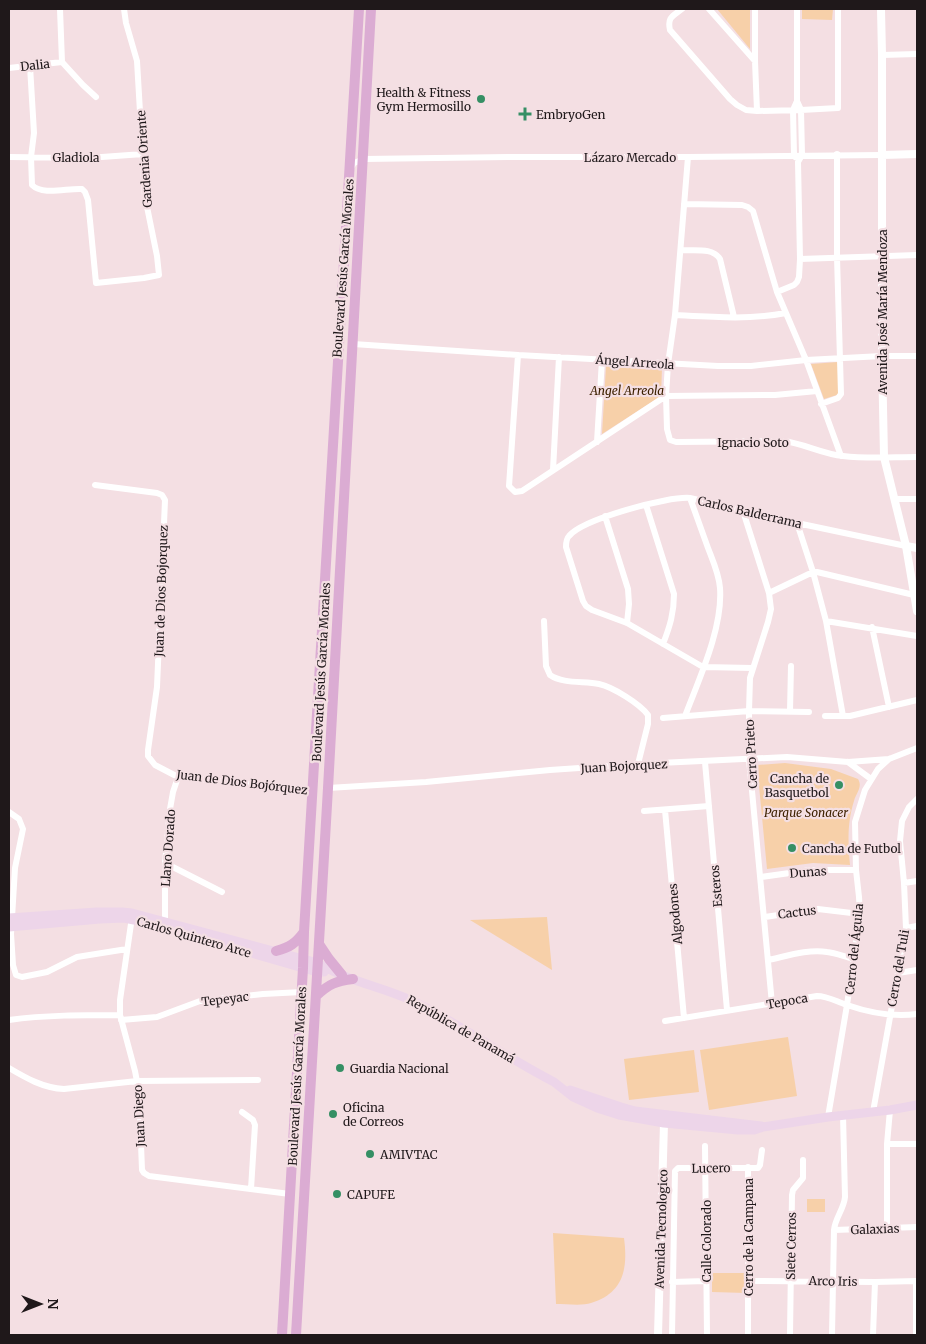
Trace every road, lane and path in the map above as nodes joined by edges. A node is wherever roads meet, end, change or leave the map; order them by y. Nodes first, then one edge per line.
1 (60, 9) edge
2 (124, 9) edge
3 (359, 9) edge
4 (371, 9) edge
5 (682, 9) edge
6 (708, 9) edge
7 (755, 9) edge
8 (797, 9) edge
9 (838, 9) edge
10 (881, 9) edge
11 (917, 54) edge
12 (882, 55) junction
13 (755, 61) junction
14 (62, 62) junction
15 (30, 66) junction
16 (9, 68) edge
17 (96, 97) dead end
18 (797, 110) junction
19 (757, 111) junction
20 (143, 154) junction
21 (837, 154) junction
22 (917, 154) edge
23 (794, 155) junction
24 (802, 155) junction
25 (882, 155) junction
26 (9, 157) edge
27 (31, 157) junction
28 (688, 157) junction
29 (364, 159) junction
30 (798, 162) junction
31 (349, 172) junction
32 (684, 204) junction
33 (681, 250) junction
34 (917, 255) edge
35 (882, 256) junction
36 (837, 257) junction
37 (800, 258) junction
38 (777, 292) junction
39 (786, 313) junction
40 (675, 315) junction
41 (734, 318) junction
42 (353, 344) junction
43 (518, 355) junction
44 (882, 356) junction
45 (917, 356) edge
46 (559, 357) junction
47 (841, 358) junction
48 (602, 360) junction
49 (806, 360) junction
50 (668, 364) junction
51 (336, 391) junction
52 (817, 391) junction
53 (350, 393) junction
54 (666, 396) junction
55 (821, 404) junction
56 (597, 442) junction
57 (842, 456) junction
58 (884, 457) junction
59 (917, 458) edge
60 (553, 470) junction
61 (95, 485) dead end
62 (690, 498) junction
63 (894, 499) junction
64 (917, 499) edge
65 (646, 505) junction
66 (743, 511) junction
67 (605, 516) junction
68 (797, 523) junction
69 (906, 546) junction
70 (917, 548) edge
71 (813, 572) junction
72 (769, 593) junction
73 (914, 595) junction
74 (917, 611) edge
75 (544, 621) dead end
76 (826, 621) junction
77 (627, 623) junction
78 (872, 627) junction
79 (917, 636) edge
80 (663, 644) junction
81 (791, 666) dead end
82 (703, 667) junction
83 (752, 668) junction
84 (917, 700) edge
85 (889, 707) junction
86 (749, 711) junction
87 (790, 711) junction
88 (809, 712) dead end
89 (685, 716) junction
90 (825, 716) dead end
91 (843, 716) junction
92 (663, 718) dead end
93 (917, 748) edge
94 (148, 756) joint
95 (750, 759) junction
96 (889, 759) junction
97 (705, 762) junction
98 (848, 762) junction
99 (638, 764) junction
100 (178, 777) junction
101 (871, 779) junction
102 (328, 788) junction
103 (314, 790) junction
104 (917, 799) edge
105 (709, 806) junction
106 (665, 810) junction
107 (644, 811) dead end
108 (9, 812) edge
109 (165, 864) junction
110 (856, 870) junction
111 (761, 876) junction
112 (917, 881) edge
113 (904, 883) junction
114 (222, 892) dead end
115 (860, 914) junction
116 (132, 916) junction
117 (764, 917) junction
118 (165, 921) junction
119 (10, 922) edge
120 (917, 926) edge
121 (906, 928) junction
122 (304, 932) junction
123 (225, 941) junction
124 (319, 944) junction
125 (127, 950) junction
126 (276, 951) junction
127 (854, 959) junction
128 (768, 960) junction
129 (304, 963) junction
130 (317, 967) junction
131 (917, 970) edge
132 (337, 973) junction
133 (898, 973) junction
134 (353, 979) junction
135 (302, 992) junction
136 (316, 996) junction
137 (772, 1004) junction
138 (848, 1005) junction
139 (727, 1010) junction
140 (917, 1014) edge
141 (890, 1015) junction
142 (120, 1018) junction
143 (684, 1018) junction
144 (9, 1020) edge
145 (665, 1021) dead end
146 (9, 1068) edge
147 (258, 1080) dead end
148 (137, 1081) junction
149 (559, 1086) junction
150 (592, 1098) junction
151 (917, 1105) edge
152 (890, 1110) junction
153 (242, 1112) dead end
154 (873, 1112) junction
155 (843, 1115) junction
156 (828, 1117) junction
157 (664, 1123) junction
158 (750, 1124) junction
159 (763, 1127) junction
160 (887, 1144) junction
161 (917, 1144) edge
162 (705, 1146) dead end
163 (762, 1150) dead end
164 (803, 1160) dead end
165 (705, 1168) junction
166 (748, 1168) junction
167 (251, 1189) junction
168 (290, 1194) junction
169 (917, 1227) edge
170 (887, 1228) junction
171 (834, 1230) junction
172 (706, 1281) junction
173 (749, 1281) junction
174 (791, 1281) junction
175 (833, 1281) junction
176 (916, 1281) edge
177 (672, 1282) junction
178 (874, 1282) junction
179 (282, 1335) edge
180 (296, 1335) edge
181 (658, 1335) edge
182 (672, 1335) edge
183 (707, 1335) edge
184 (748, 1335) edge
185 (790, 1335) edge
186 (832, 1335) edge
187 (873, 1335) edge
188 (916, 1335) edge

1 - 14 street
2 - 20 street, Gardenia Oriente
3 - 31 main road, Boulevard Jesús García Morales
4 - 29 main road, Boulevard Jesús García Morales
5 - 19 street
6 - 13 street
7 - 13 street
8 - 18 street
9 - 18 street
10 - 12 street, Avenida José María Mendoza
11 - 12 street
12 - 25 street, Avenida José María Mendoza
13 - 19 street
14 - 15 street, Dalia
14 - 17 street
15 - 16 street, Dalia
15 - 27 street
18 - 19 street
18 - 23 street
18 - 24 street
20 - 27 street, Gladiola
20 - 27 street, Gardenia Oriente
21 - 24 street, Lázaro Mercado
21 - 25 street, Lázaro Mercado
21 - 36 street
22 - 25 street, Lázaro Mercado
23 - 24 street, Lázaro Mercado
23 - 28 street, Lázaro Mercado
23 - 30 street
24 - 30 street
25 - 35 street, Avenida José María Mendoza
26 - 27 street, Gladiola
28 - 29 street, Lázaro Mercado
28 - 32 street
29 - 31 street
29 - 42 main road, Boulevard Jesús García Morales
30 - 37 street
31 - 51 main road, Boulevard Jesús García Morales
32 - 33 street
32 - 38 street
33 - 40 street
33 - 41 street
34 - 35 street
35 - 36 street
35 - 44 street, Avenida José María Mendoza
36 - 37 street
36 - 47 street
37 - 38 street
38 - 39 street
39 - 41 street
39 - 49 street
40 - 41 street
40 - 50 street
42 - 43 street, Ángel Arreola
42 - 53 main road, Boulevard Jesús García Morales
43 - 46 street, Ángel Arreola
43 - 60 street
44 - 45 street, Ángel Arreola
44 - 47 street, Ángel Arreola
44 - 58 street, Avenida José María Mendoza
46 - 48 street, Ángel Arreola
46 - 60 street
47 - 49 street, Ángel Arreola
47 - 55 street
48 - 50 street, Ángel Arreola
48 - 56 street
49 - 50 street, Ángel Arreola
49 - 52 street
50 - 54 street
51 - 53 main road
51 - 103 main road, Boulevard Jesús García Morales
52 - 54 street
52 - 55 street
53 - 102 main road, Boulevard Jesús García Morales
54 - 56 street
54 - 57 street, Ignacio Soto
55 - 57 street
56 - 60 street
57 - 58 street, Ignacio Soto
58 - 59 street, Ignacio Soto
58 - 63 street, Avenida José María Mendoza
61 - 94 street, Juan de Dios Bojorquez
62 - 65 street, Carlos Balderrama
62 - 66 street, Carlos Balderrama
62 - 82 street
63 - 64 street
63 - 69 street, Avenida José María Mendoza
65 - 67 street, Carlos Balderrama
65 - 80 street
66 - 68 street, Carlos Balderrama
66 - 72 street, Cerro Prieto
67 - 77 street
67 - 77 street, Carlos Balderrama
68 - 69 street, Carlos Balderrama
68 - 71 street
69 - 70 street, Carlos Balderrama
69 - 73 street, Avenida José María Mendoza
71 - 72 street
71 - 73 street
71 - 76 street
72 - 83 street, Cerro Prieto
73 - 74 street, Avenida José María Mendoza
75 - 99 street
76 - 78 street
76 - 91 street
77 - 80 street
78 - 79 street
78 - 85 street
80 - 82 street
81 - 87 street
82 - 83 street
82 - 89 street
83 - 86 street, Cerro Prieto
84 - 85 street
85 - 91 street
86 - 87 street
86 - 89 street
86 - 95 street, Cerro Prieto
87 - 88 street
89 - 92 street
90 - 91 street
93 - 96 street, Juan Bojorquez
94 - 100 street, Juan de Dios Bojórquez
95 - 97 street, Juan Bojorquez
95 - 98 street, Juan Bojorquez
95 - 111 street, Cerro Prieto
96 - 98 street, Juan Bojorquez
96 - 101 street, Cerro del Águila
97 - 99 street, Juan Bojorquez
97 - 105 street, Esteros
98 - 101 street
99 - 102 street, Juan Bojorquez
100 - 103 street, Juan de Dios Bojórquez
100 - 109 street, Llano Dorado
101 - 110 street, Cerro del Águila
102 - 124 main road, Boulevard Jesús García Morales
103 - 122 main road, Boulevard Jesús García Morales
104 - 113 street, Cerro del Tuli
105 - 106 street
105 - 139 street, Esteros
106 - 107 street
106 - 143 street, Algodones
108 - 119 street
109 - 114 street
109 - 118 street, Llano Dorado
110 - 111 street, Dunas
110 - 115 street, Cerro del Águila
111 - 117 street, Cerro Prieto
112 - 113 street
113 - 121 street, Cerro del Tuli
115 - 117 street, Cactus
115 - 127 street, Cerro del Águila
116 - 118 main road, Carlos Quintero Arce
116 - 119 main road, Carlos Quintero Arce
116 - 123 main road, Carlos Quintero Arce
116 - 125 street, Juan Diego
117 - 128 street, Cerro Prieto
118 - 123 main road, Carlos Quintero Arce
119 - 125 street
120 - 121 street
121 - 133 street, Cerro del Tuli
122 - 126 main road
122 - 129 main road, Boulevard Jesús García Morales
123 - 126 main road, Carlos Quintero Arce
123 - 129 main road, Carlos Quintero Arce
124 - 130 main road, Boulevard Jesús García Morales
124 - 132 main road
125 - 142 street, Juan Diego
126 - 129 main road, Carlos Quintero Arce
127 - 128 street
127 - 138 street, Cerro del Águila
128 - 137 street, Cerro Prieto
129 - 130 main road, Carlos Quintero Arce
129 - 135 main road, Boulevard Jesús García Morales
130 - 132 main road, República de Panamá
130 - 136 main road, Boulevard Jesús García Morales
131 - 133 street
132 - 134 main road, República de Panamá
133 - 141 street, Cerro del Tuli
134 - 136 main road
134 - 149 main road, República de Panamá
135 - 142 street, Tepeyac
135 - 168 main road, Boulevard Jesús García Morales
136 - 180 main road, Boulevard Jesús García Morales
137 - 138 street, Tepoca
137 - 139 street, Tepoca
138 - 141 street, Tepoca
138 - 156 street, Cerro del Águila
139 - 143 street, Tepoca
140 - 141 street, Tepoca
141 - 154 street, Cerro del Tuli
142 - 144 street, Tepeyac
142 - 148 street, Juan Diego
143 - 145 street, Tepoca
146 - 148 street
147 - 148 street
148 - 167 street, Juan Diego
149 - 150 main road, República de Panamá
149 - 157 main road, República de Panamá
150 - 157 main road
150 - 158 main road, República de Panamá
151 - 152 main road, República de Panamá
152 - 154 main road, República de Panamá
152 - 160 street
153 - 167 street
154 - 155 main road, República de Panamá
155 - 156 main road, República de Panamá
155 - 171 street
156 - 159 main road, República de Panamá
157 - 158 main road
157 - 159 main road, República de Panamá
157 - 181 street, Avenida Tecnologico
158 - 159 main road, República de Panamá
160 - 161 street
160 - 170 street
162 - 165 street, Calle Colorado
163 - 166 street, Cerro de la Campana
164 - 174 street, Siete Cerros
165 - 166 street, Lucero
165 - 172 street, Calle Colorado
165 - 177 street, Lucero
166 - 173 street, Cerro de la Campana
167 - 168 street, Juan Diego
168 - 179 main road, Boulevard Jesús García Morales
169 - 170 street, Galaxias
170 - 171 street, Galaxias
171 - 175 street
172 - 177 street
172 - 183 street, Calle Colorado
173 - 174 street, Arco Iris
173 - 184 street, Cerro de la Campana
174 - 175 street, Arco Iris
174 - 185 street, Siete Cerros
175 - 178 street, Arco Iris
175 - 186 street
176 - 178 street, Arco Iris
176 - 188 street
177 - 182 street
178 - 187 street

